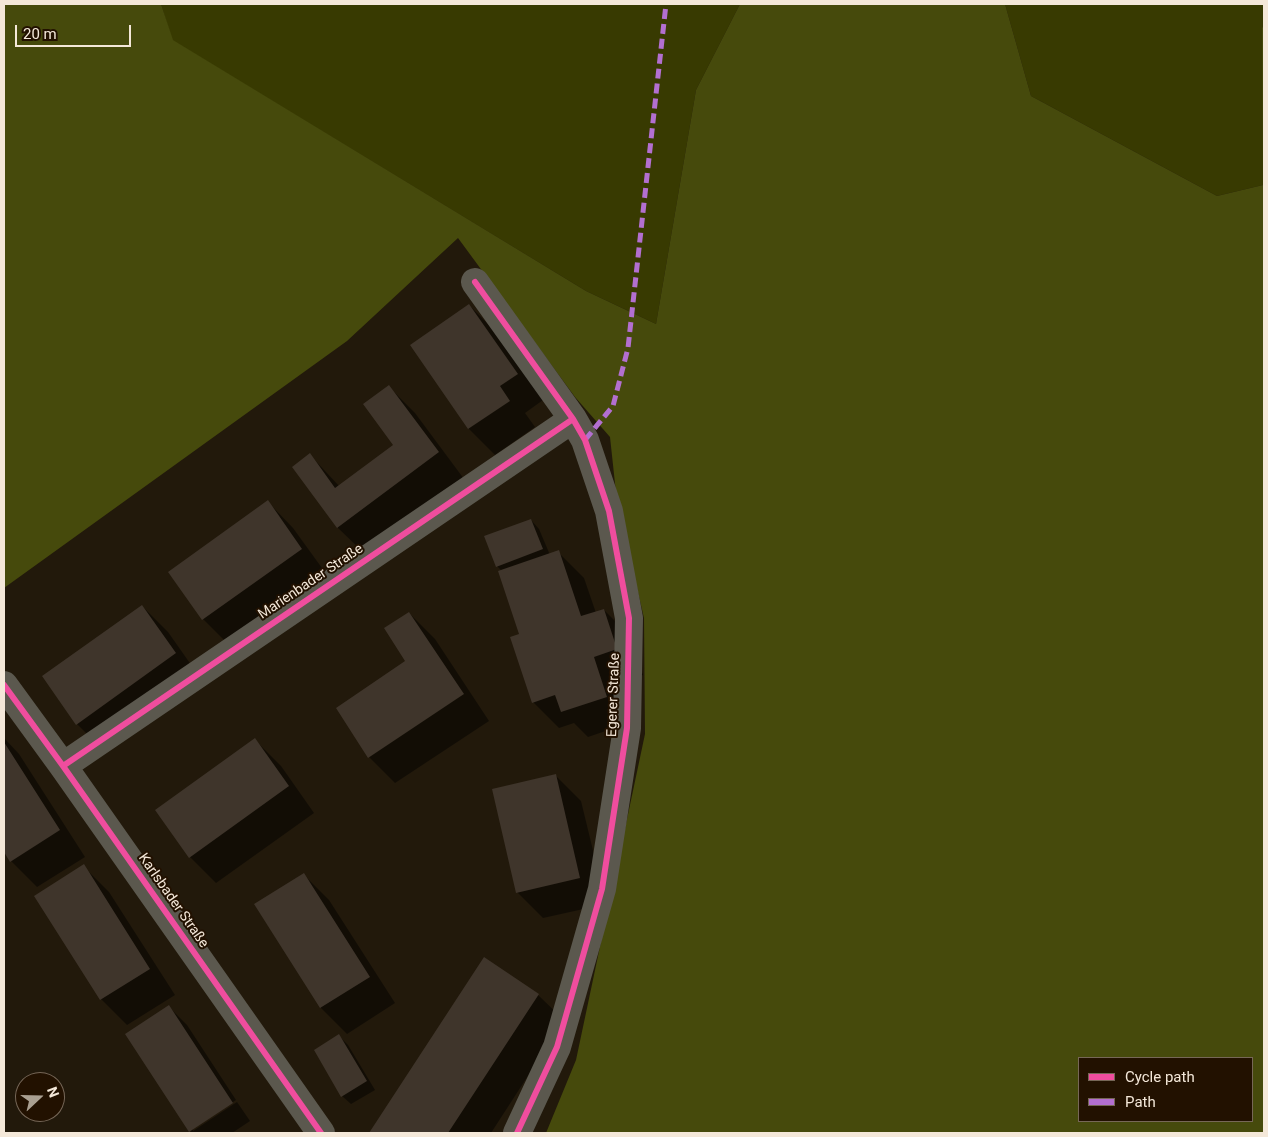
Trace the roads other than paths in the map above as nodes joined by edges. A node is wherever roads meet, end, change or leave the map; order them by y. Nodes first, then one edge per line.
1 (475, 282) dead end
2 (573, 419) junction
3 (4, 685) edge
4 (63, 766) junction
5 (321, 1133) edge
6 (517, 1133) edge

1 - 2 street, Egerer Straße
2 - 4 street, Marienbader Straße
2 - 6 street, Egerer Straße
3 - 4 street, Karlsbader Straße
4 - 5 street, Karlsbader Straße

